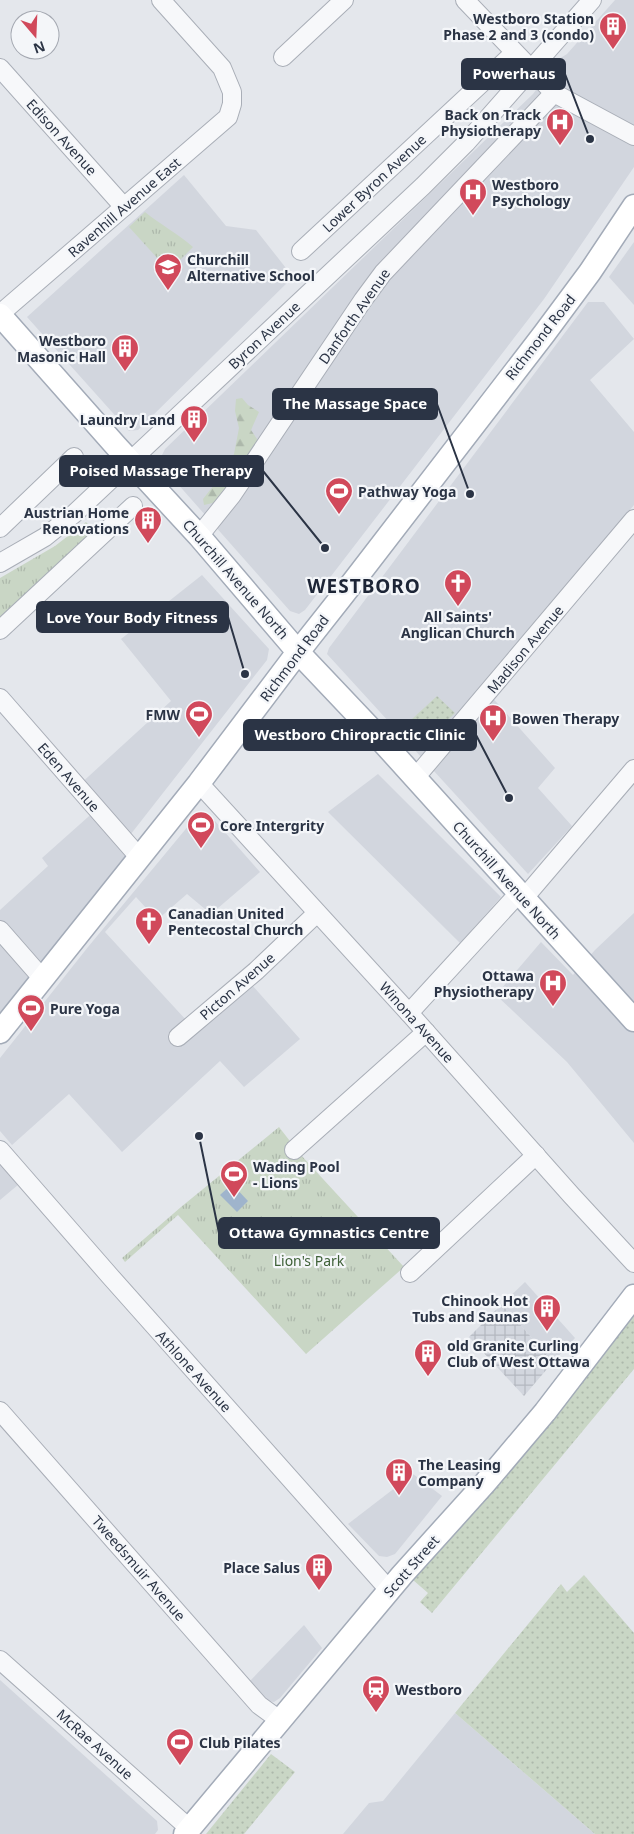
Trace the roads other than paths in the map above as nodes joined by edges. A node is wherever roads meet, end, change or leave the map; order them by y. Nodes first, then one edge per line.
1 (161, 0) edge
2 (344, 0) edge
3 (465, 0) edge
4 (592, 0) edge
5 (514, 53) junction
6 (284, 57) dead end
7 (0, 68) edge
8 (530, 69) junction
9 (554, 93) junction
10 (634, 136) edge
11 (634, 206) edge
12 (124, 207) junction
13 (301, 251) dead end
14 (0, 314) edge
15 (74, 457) dead end
16 (131, 461) junction
17 (133, 506) dead end
18 (634, 519) edge
19 (0, 528) edge
20 (199, 536) junction
21 (0, 563) edge
22 (0, 630) edge
23 (298, 652) junction
24 (0, 698) edge
25 (634, 769) edge
26 (415, 778) junction
27 (199, 783) junction
28 (139, 856) junction
29 (521, 895) junction
30 (317, 913) junction
31 (0, 930) edge
32 (42, 978) junction
33 (409, 1013) junction
34 (634, 1020) edge
35 (0, 1032) edge
36 (426, 1032) junction
37 (178, 1037) dead end
38 (0, 1150) edge
39 (294, 1150) dead end
40 (536, 1155) junction
41 (634, 1263) edge
42 (410, 1273) dead end
43 (634, 1296) edge
44 (0, 1411) edge
45 (390, 1591) junction
46 (0, 1660) edge
47 (281, 1721) junction
48 (188, 1831) edge

1 - 12 street, Ravenhill Avenue East
2 - 6 street
3 - 5 street
4 - 8 street, Byron Avenue
5 - 8 street
5 - 13 street, Lower Byron Avenue
7 - 12 street, Edison Avenue
8 - 9 street
8 - 16 street, Byron Avenue
9 - 10 street
9 - 20 street, Danforth Avenue
11 - 23 main road, Richmond Road
12 - 14 street, Ravenhill Avenue East
14 - 16 main road, Churchill Avenue North
15 - 19 street
16 - 20 main road, Churchill Avenue North
16 - 21 street, Byron Avenue
17 - 22 street
18 - 26 street, Madison Avenue
20 - 23 main road, Churchill Avenue North
23 - 26 main road, Churchill Avenue North
23 - 27 main road, Richmond Road
24 - 28 street, Eden Avenue
25 - 29 street
26 - 29 main road, Churchill Avenue North
27 - 28 main road, Richmond Road
27 - 30 street, Winona Avenue
28 - 32 main road, Richmond Road
29 - 33 street
29 - 34 main road, Churchill Avenue North
30 - 33 street, Winona Avenue
30 - 37 street, Picton Avenue
31 - 32 street
32 - 35 main road, Richmond Road
33 - 36 street, Winona Avenue
36 - 39 street
36 - 40 street, Winona Avenue
38 - 45 street, Athlone Avenue
40 - 41 street, Winona Avenue
40 - 42 street
43 - 45 main road, Scott Street
44 - 47 street, Tweedsmuir Avenue
45 - 47 main road, Scott Street
46 - 48 street, McRae Avenue
47 - 48 main road, Scott Street

